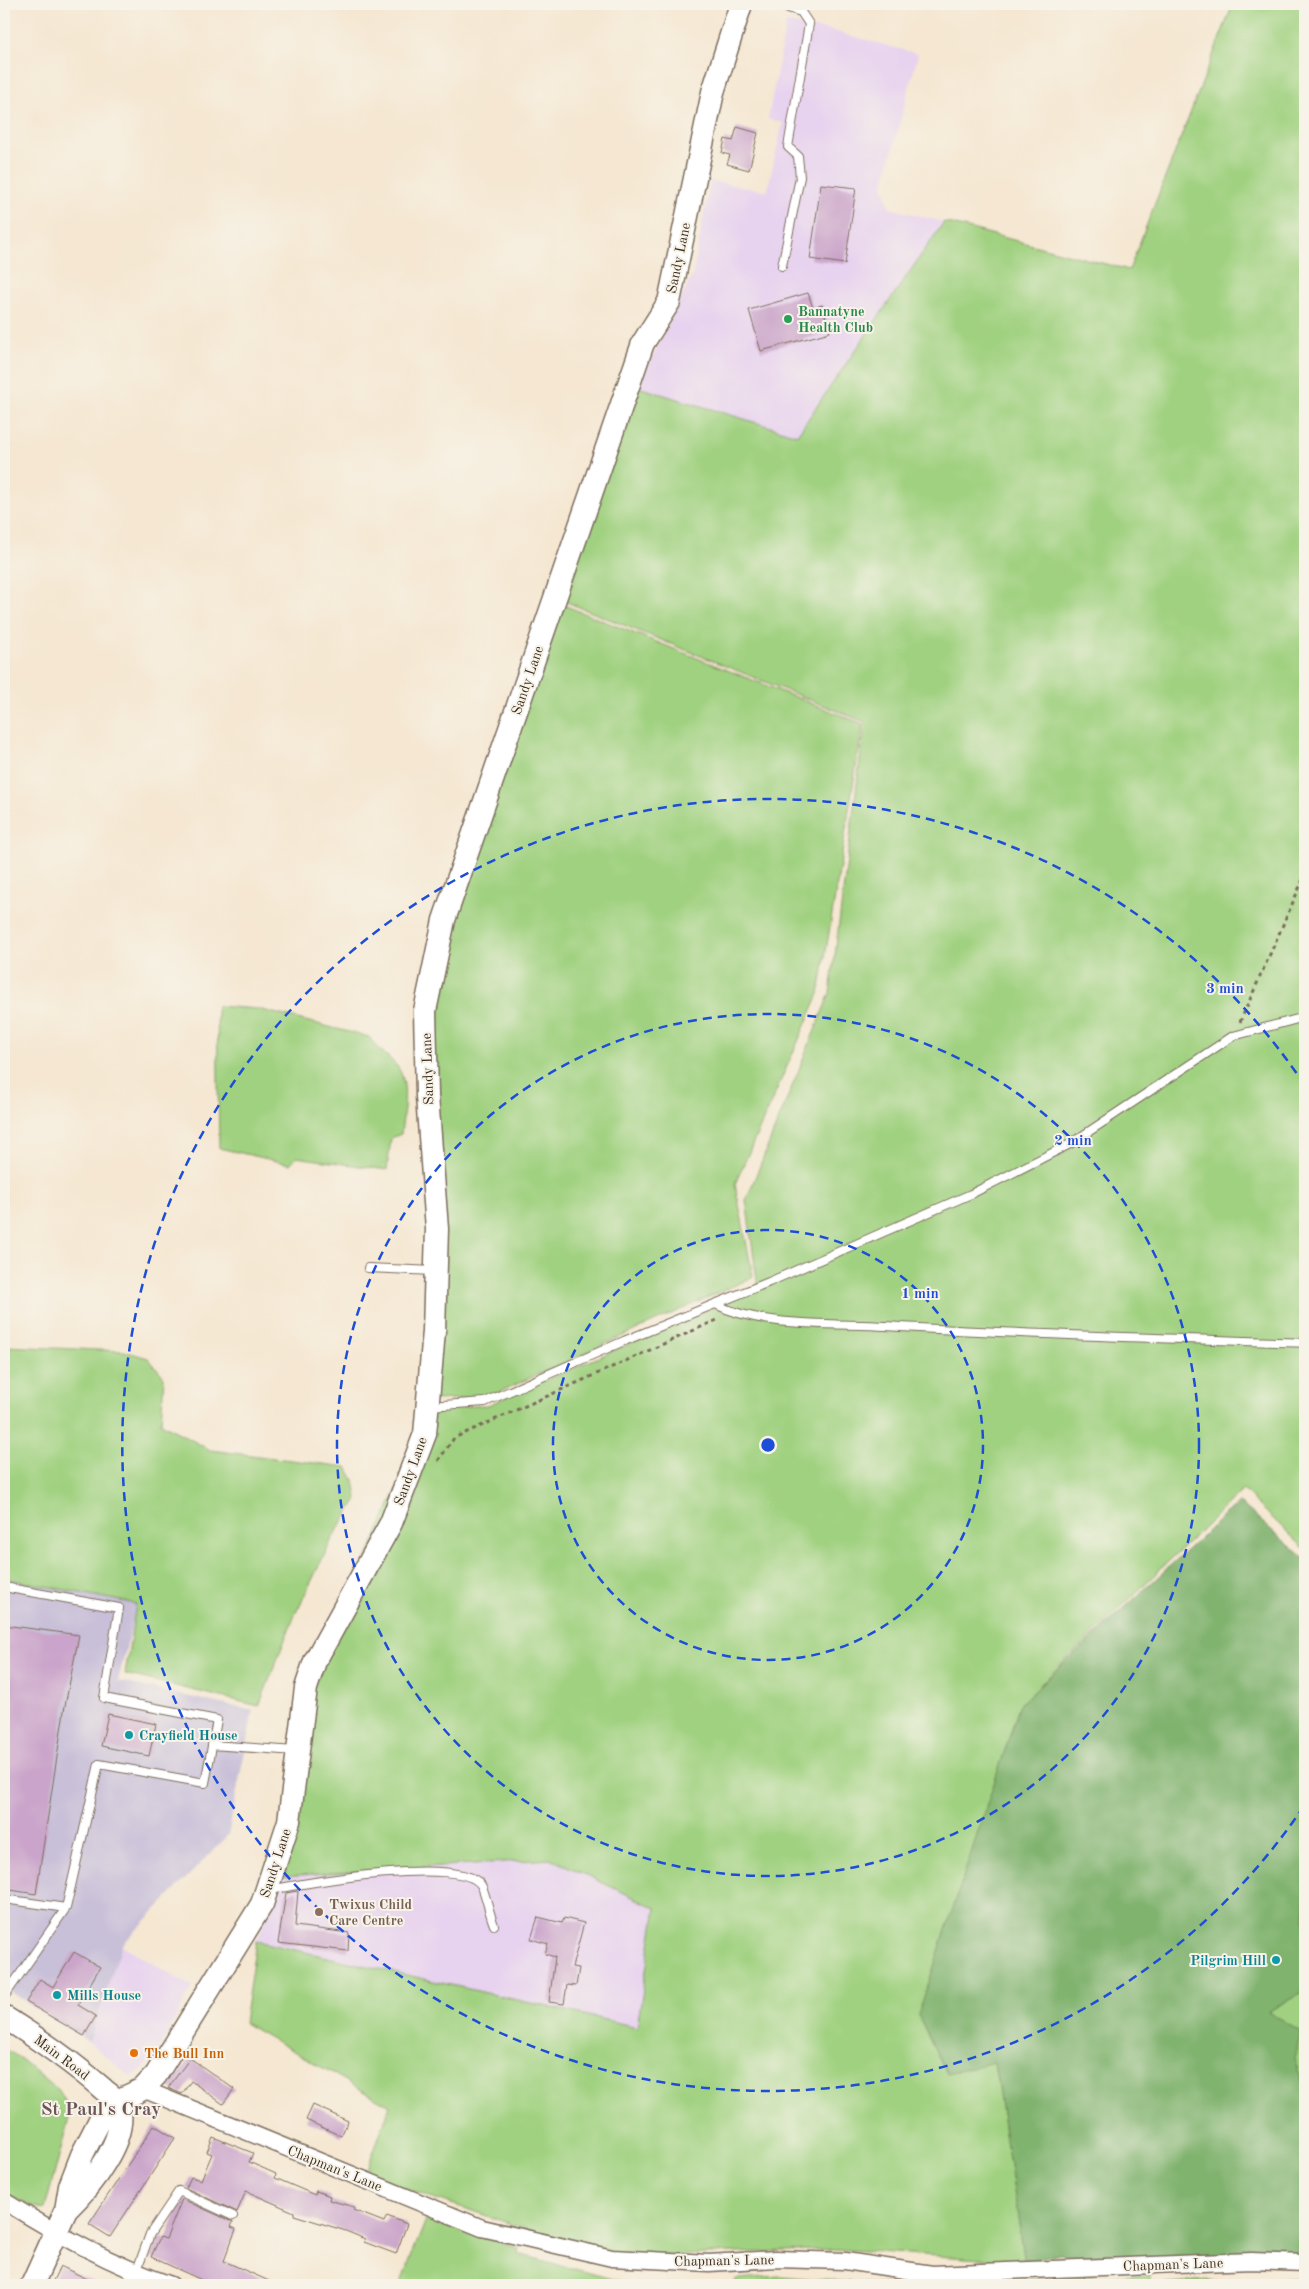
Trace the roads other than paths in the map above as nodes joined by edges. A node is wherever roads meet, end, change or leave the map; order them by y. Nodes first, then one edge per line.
1 (742, 4) edge
2 (775, 4) edge
3 (782, 266) dead end
4 (1305, 1017) edge
5 (368, 1268) dead end
6 (436, 1272) junction
7 (715, 1304) junction
8 (1305, 1343) edge
9 (427, 1406) junction
10 (4, 1587) edge
11 (212, 1745) junction
12 (297, 1751) junction
13 (266, 1891) junction
14 (4, 1899) edge
15 (66, 1908) junction
16 (494, 1925) dead end
17 (4, 1997) edge
18 (4, 2017) edge
19 (143, 2089) junction
20 (117, 2101) junction
21 (4, 2201) edge
22 (233, 2216) dead end
23 (56, 2234) junction
24 (1305, 2264) edge
25 (136, 2273) junction
26 (32, 2285) edge
27 (172, 2285) edge

1 - 6 street, Sandy Lane
2 - 3 lane
4 - 7 lane
5 - 6 lane
6 - 9 street, Sandy Lane
7 - 8 lane
7 - 9 lane
9 - 12 street, Sandy Lane
10 - 11 lane
11 - 12 lane
11 - 15 lane
12 - 13 street, Sandy Lane
13 - 16 lane
13 - 19 street, Sandy Lane
14 - 15 lane
15 - 17 lane
18 - 20 street, Main Road
19 - 20 street, Sandy Lane
19 - 24 street, Chapman's Lane
20 - 23 street
21 - 23 street
22 - 25 lane
23 - 25 street
23 - 26 street
25 - 27 street

